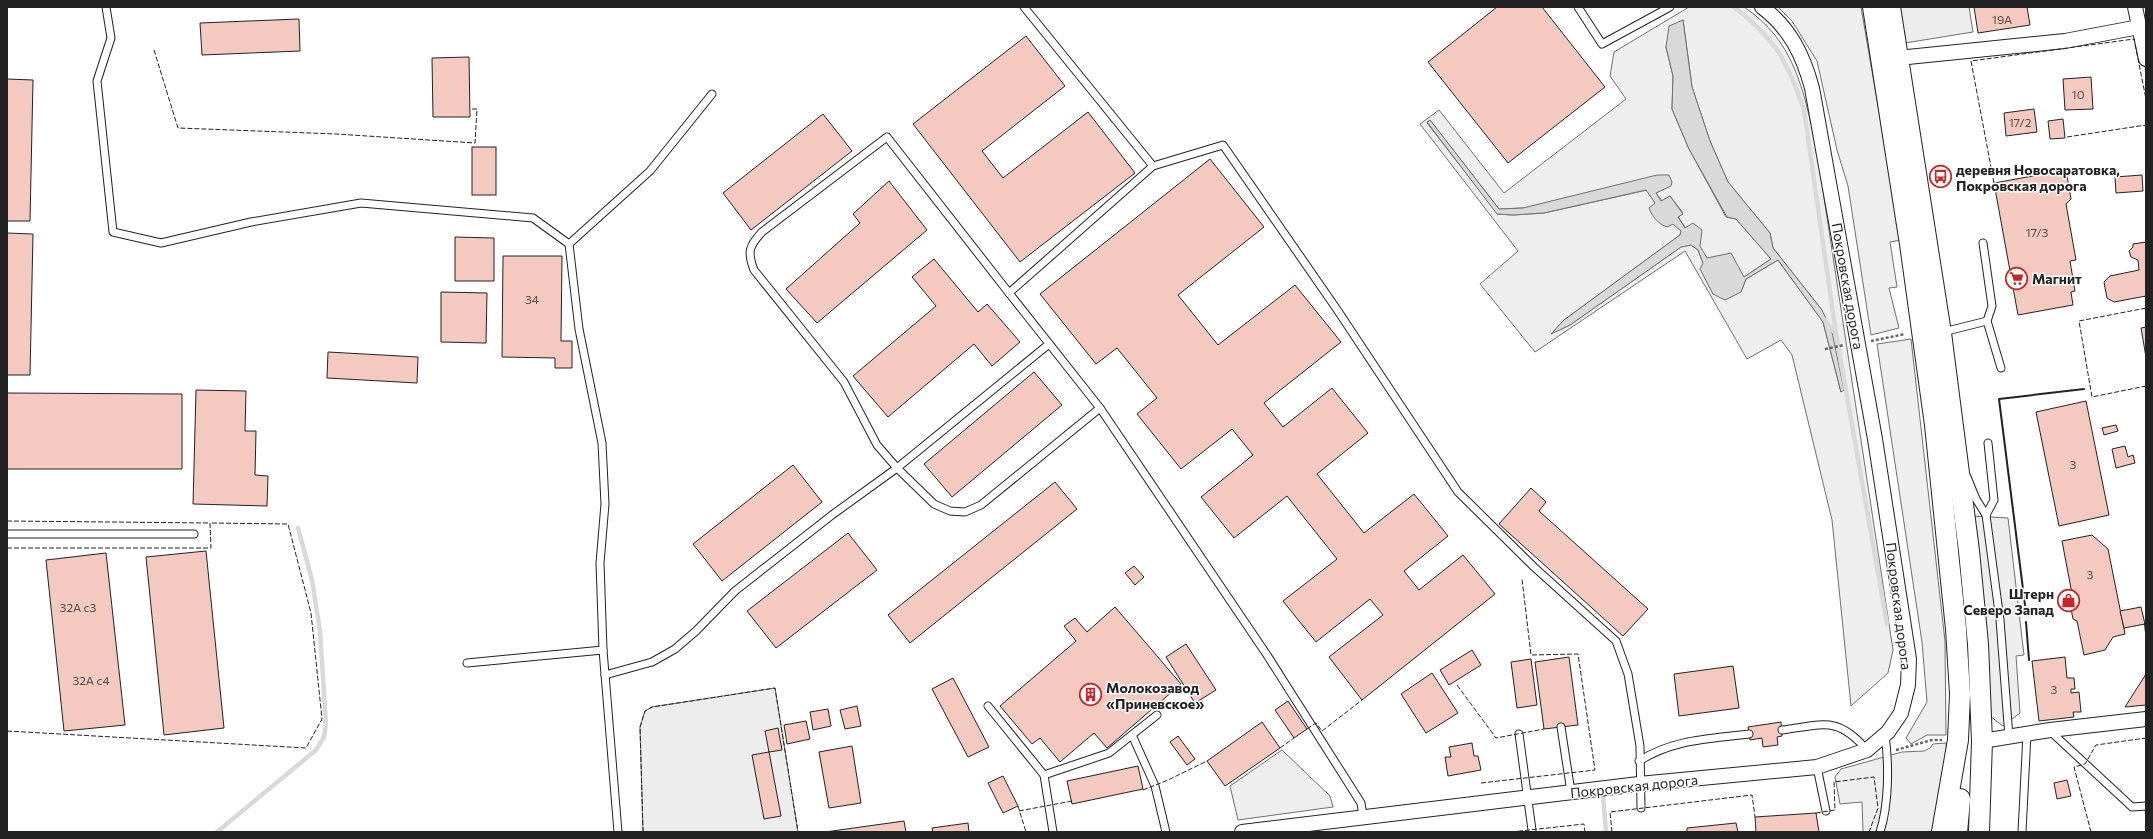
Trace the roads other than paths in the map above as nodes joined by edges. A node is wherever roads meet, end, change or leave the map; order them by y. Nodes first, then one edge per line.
1 (106, 7) edge
2 (1024, 7) edge
3 (1578, 7) edge
4 (1670, 7) edge
5 (1762, 7) edge
6 (1873, 7) edge
7 (1890, 7) edge
8 (2135, 7) edge
9 (2143, 26) edge
10 (1898, 58) junction
11 (2146, 58) edge
12 (712, 94) dead end
13 (1153, 166) junction
14 (1983, 243) dead end
15 (569, 244) junction
16 (1009, 294) junction
17 (1987, 321) junction
18 (1941, 333) junction
19 (1049, 344) junction
20 (2001, 368) dead end
21 (1100, 408) junction
22 (1988, 443) dead end
23 (1957, 456) junction
24 (897, 468) junction
25 (1986, 515) junction
26 (7, 534) edge
27 (194, 534) dead end
28 (603, 650) junction
29 (467, 663) dead end
30 (605, 675) junction
31 (988, 706) dead end
32 (1157, 715) dead end
33 (2146, 720) edge
34 (1561, 727) dead end
35 (1782, 730) dead end
36 (2050, 730) junction
37 (1519, 734) dead end
38 (1749, 734) dead end
39 (2028, 734) junction
40 (1132, 735) junction
41 (1885, 735) junction
42 (2009, 736) junction
43 (1982, 741) junction
44 (1958, 747) junction
45 (1867, 750) junction
46 (1639, 761) junction
47 (1817, 767) junction
48 (1044, 775) junction
49 (1639, 784) junction
50 (1571, 792) junction
51 (1528, 797) junction
52 (2146, 806) edge
53 (1641, 808) dead end
54 (1826, 810) dead end
55 (1363, 816) junction
56 (1532, 830) dead end
57 (618, 832) edge
58 (1053, 832) edge
59 (1166, 832) edge
60 (1242, 832) edge
61 (1880, 832) edge
62 (1942, 832) edge
63 (1957, 832) edge
64 (1979, 832) edge
65 (2022, 832) edge

1 - 15 lane
2 - 13 lane
3 - 4 lane
5 - 41 street, Покровская дорога
6 - 44 main road
7 - 10 main road
8 - 9 street
9 - 10 street
9 - 11 street
10 - 18 main road
12 - 15 lane
13 - 16 lane
13 - 46 lane
14 - 17 lane
15 - 28 lane
16 - 19 lane
16 - 24 lane
17 - 18 lane
17 - 20 lane
18 - 23 main road
19 - 21 lane
19 - 24 lane
21 - 24 lane
21 - 55 lane
22 - 25 lane
23 - 25 lane
23 - 43 main road
24 - 30 lane
25 - 42 lane
26 - 27 lane
28 - 29 lane
28 - 30 lane
30 - 57 lane
31 - 48 lane
32 - 40 lane
33 - 36 street
34 - 50 lane
35 - 45 lane
36 - 39 street
36 - 52 lane
37 - 51 lane
38 - 46 lane
39 - 42 street
39 - 65 lane
40 - 48 lane
40 - 59 lane
41 - 45 street, Покровская дорога
41 - 61 lane
42 - 43 street
43 - 64 main road
44 - 62 main road
44 - 63 main road
45 - 47 street, Покровская дорога
46 - 49 lane
47 - 49 street, Покровская дорога
47 - 54 lane
48 - 58 lane
49 - 50 street, Покровская дорога
49 - 53 lane
50 - 51 street, Покровская дорога
51 - 55 street, Покровская дорога
51 - 56 lane
55 - 60 street, Покровская дорога

